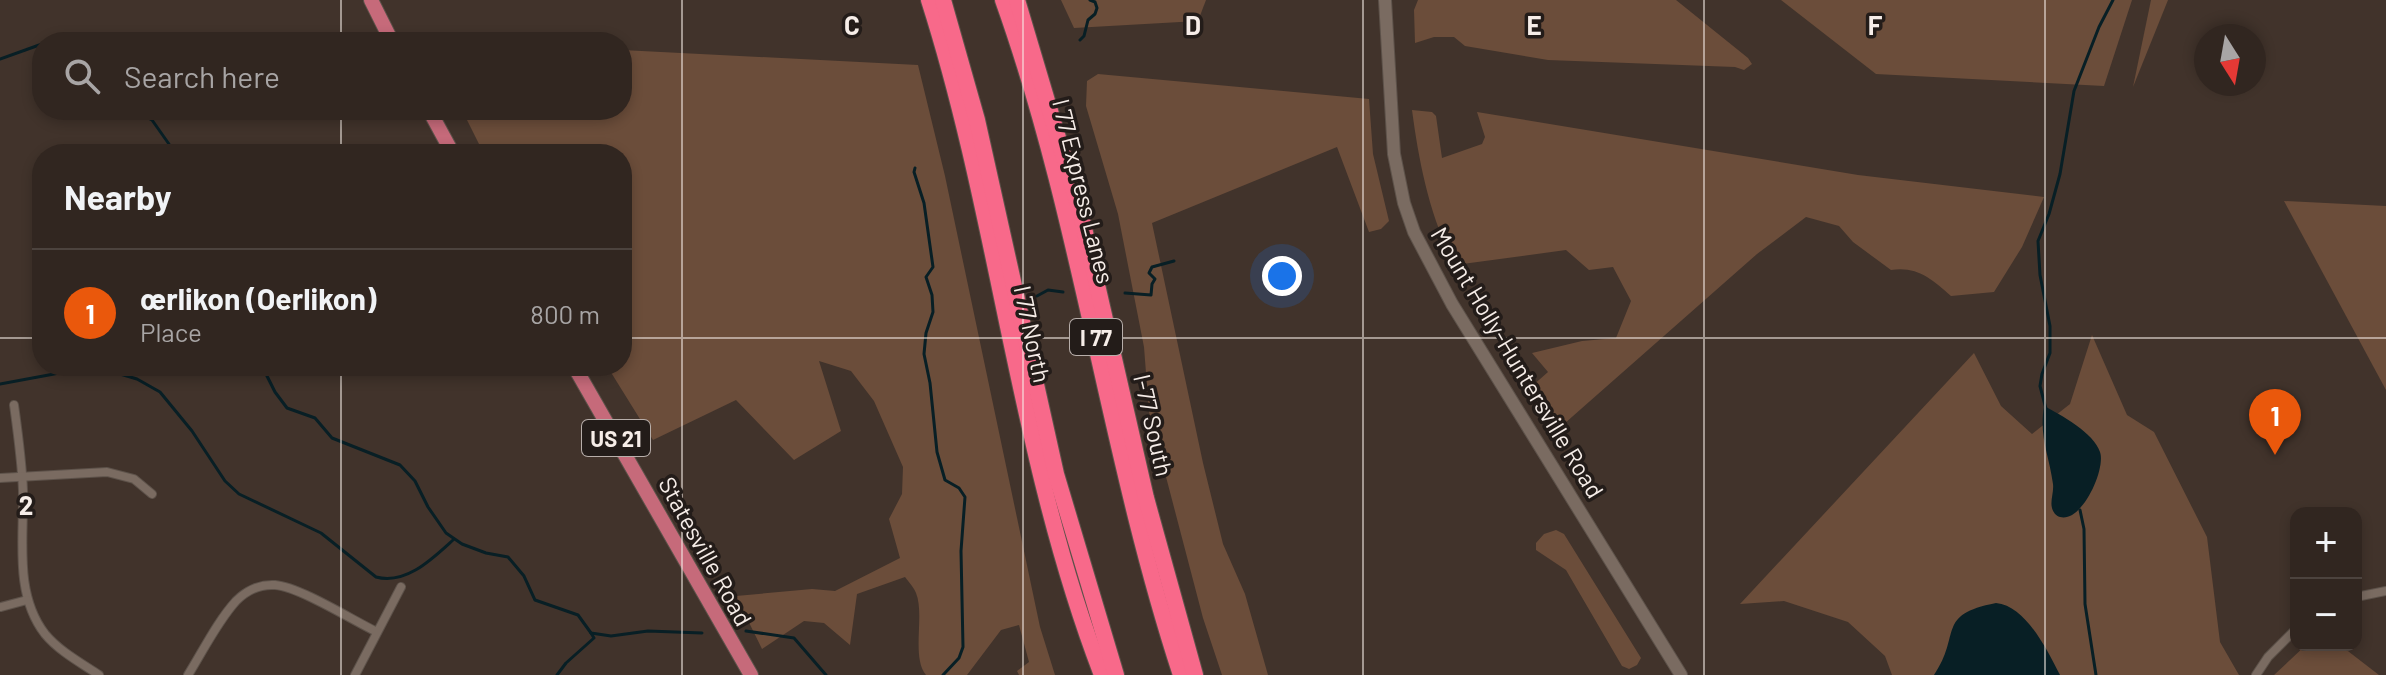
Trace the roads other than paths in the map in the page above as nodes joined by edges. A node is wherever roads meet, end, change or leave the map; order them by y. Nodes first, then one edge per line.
1 (371, 0) edge
2 (929, 0) edge
3 (943, 0) edge
4 (1003, 0) edge
5 (1017, 0) edge
6 (1385, 0) edge
7 (387, 32) edge
8 (434, 120) edge
9 (448, 144) edge
10 (580, 376) edge
11 (14, 405) dead end
12 (22, 477) junction
13 (0, 478) edge
14 (152, 494) dead end
15 (401, 587) dead end
16 (2386, 591) edge
17 (2362, 596) edge
18 (27, 600) junction
19 (1, 607) edge
20 (377, 632) junction
21 (2290, 635) edge
22 (99, 675) edge
23 (188, 675) edge
24 (355, 675) edge
25 (751, 675) edge
26 (1102, 675) edge
27 (1116, 675) edge
28 (1181, 675) edge
29 (1195, 675) edge
30 (1681, 675) edge
31 (2256, 675) edge

1 - 7 main road
2 - 26 highway, I 77 North
3 - 27 highway
4 - 28 highway, I 77 Express Lanes / I 77
5 - 29 highway, I-77 South / I 77
6 - 30 main road, Mount Holly-Huntersville Road
8 - 9 main road
10 - 25 main road, Statesville Road / US 21
11 - 12 street
12 - 13 street
12 - 14 street
12 - 18 street
15 - 20 street
16 - 17 street
18 - 19 street
18 - 22 street
20 - 23 street
20 - 24 street
21 - 31 street

